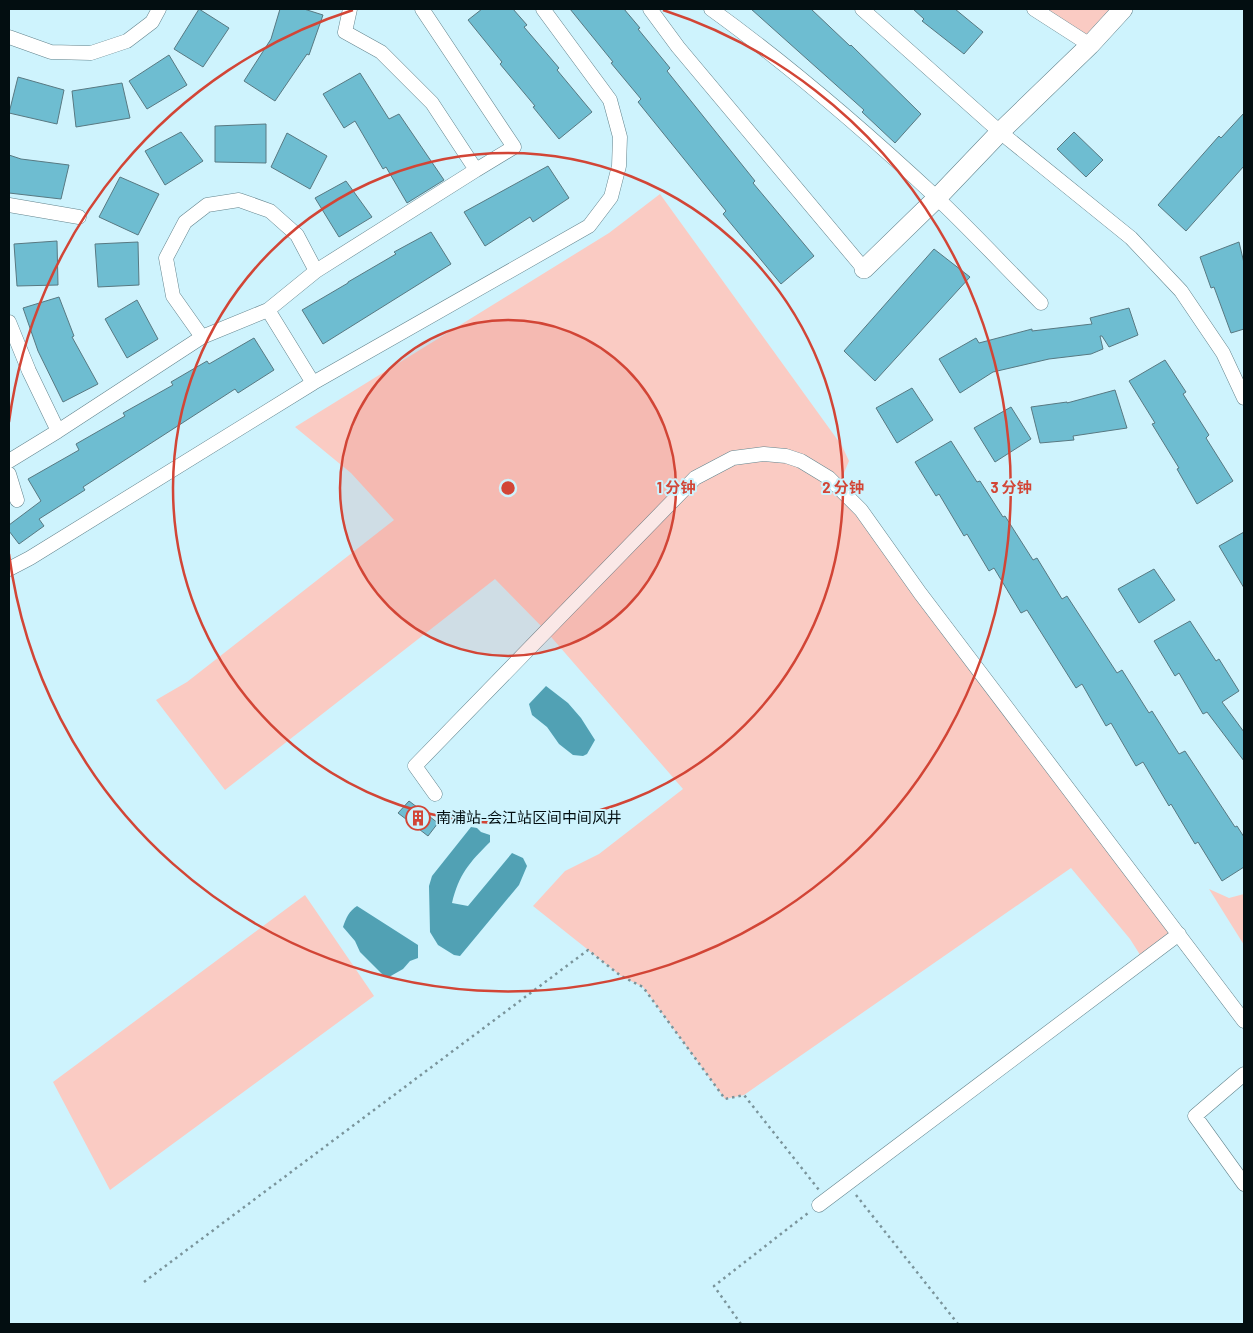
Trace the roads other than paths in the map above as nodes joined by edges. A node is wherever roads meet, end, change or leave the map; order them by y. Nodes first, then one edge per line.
1 (159, 9) edge
2 (350, 9) edge
3 (422, 9) edge
4 (543, 9) edge
5 (650, 9) edge
6 (711, 9) edge
7 (862, 9) edge
8 (1034, 9) edge
9 (1123, 9) edge
10 (9, 37) edge
11 (1090, 45) junction
12 (1000, 132) junction
13 (476, 170) junction
14 (937, 198) junction
15 (9, 205) edge
16 (79, 217) dead end
17 (864, 269) joint
18 (316, 271) junction
19 (1041, 303) dead end
20 (268, 310) junction
21 (9, 322) edge
22 (202, 336) junction
23 (313, 383) junction
24 (1244, 398) edge
25 (58, 431) junction
26 (9, 461) edge
27 (9, 474) edge
28 (17, 500) dead end
29 (9, 569) edge
30 (435, 794) dead end
31 (1179, 934) junction
32 (1244, 1021) edge
33 (1244, 1074) edge
34 (1244, 1184) edge
35 (823, 1202) road end

1 - 10 street
2 - 13 street
3 - 13 street
4 - 23 street
5 - 17 street
6 - 14 street
7 - 12 street
8 - 11 street
9 - 11 street
11 - 12 street
12 - 14 street
12 - 24 street
13 - 18 street
14 - 17 street
14 - 19 street
15 - 16 street
18 - 20 street
18 - 22 street
20 - 22 street
20 - 23 street
21 - 25 street
22 - 25 street
23 - 29 street
25 - 26 street
27 - 28 street
30 - 31 street
31 - 32 street
31 - 35 street
33 - 34 street

